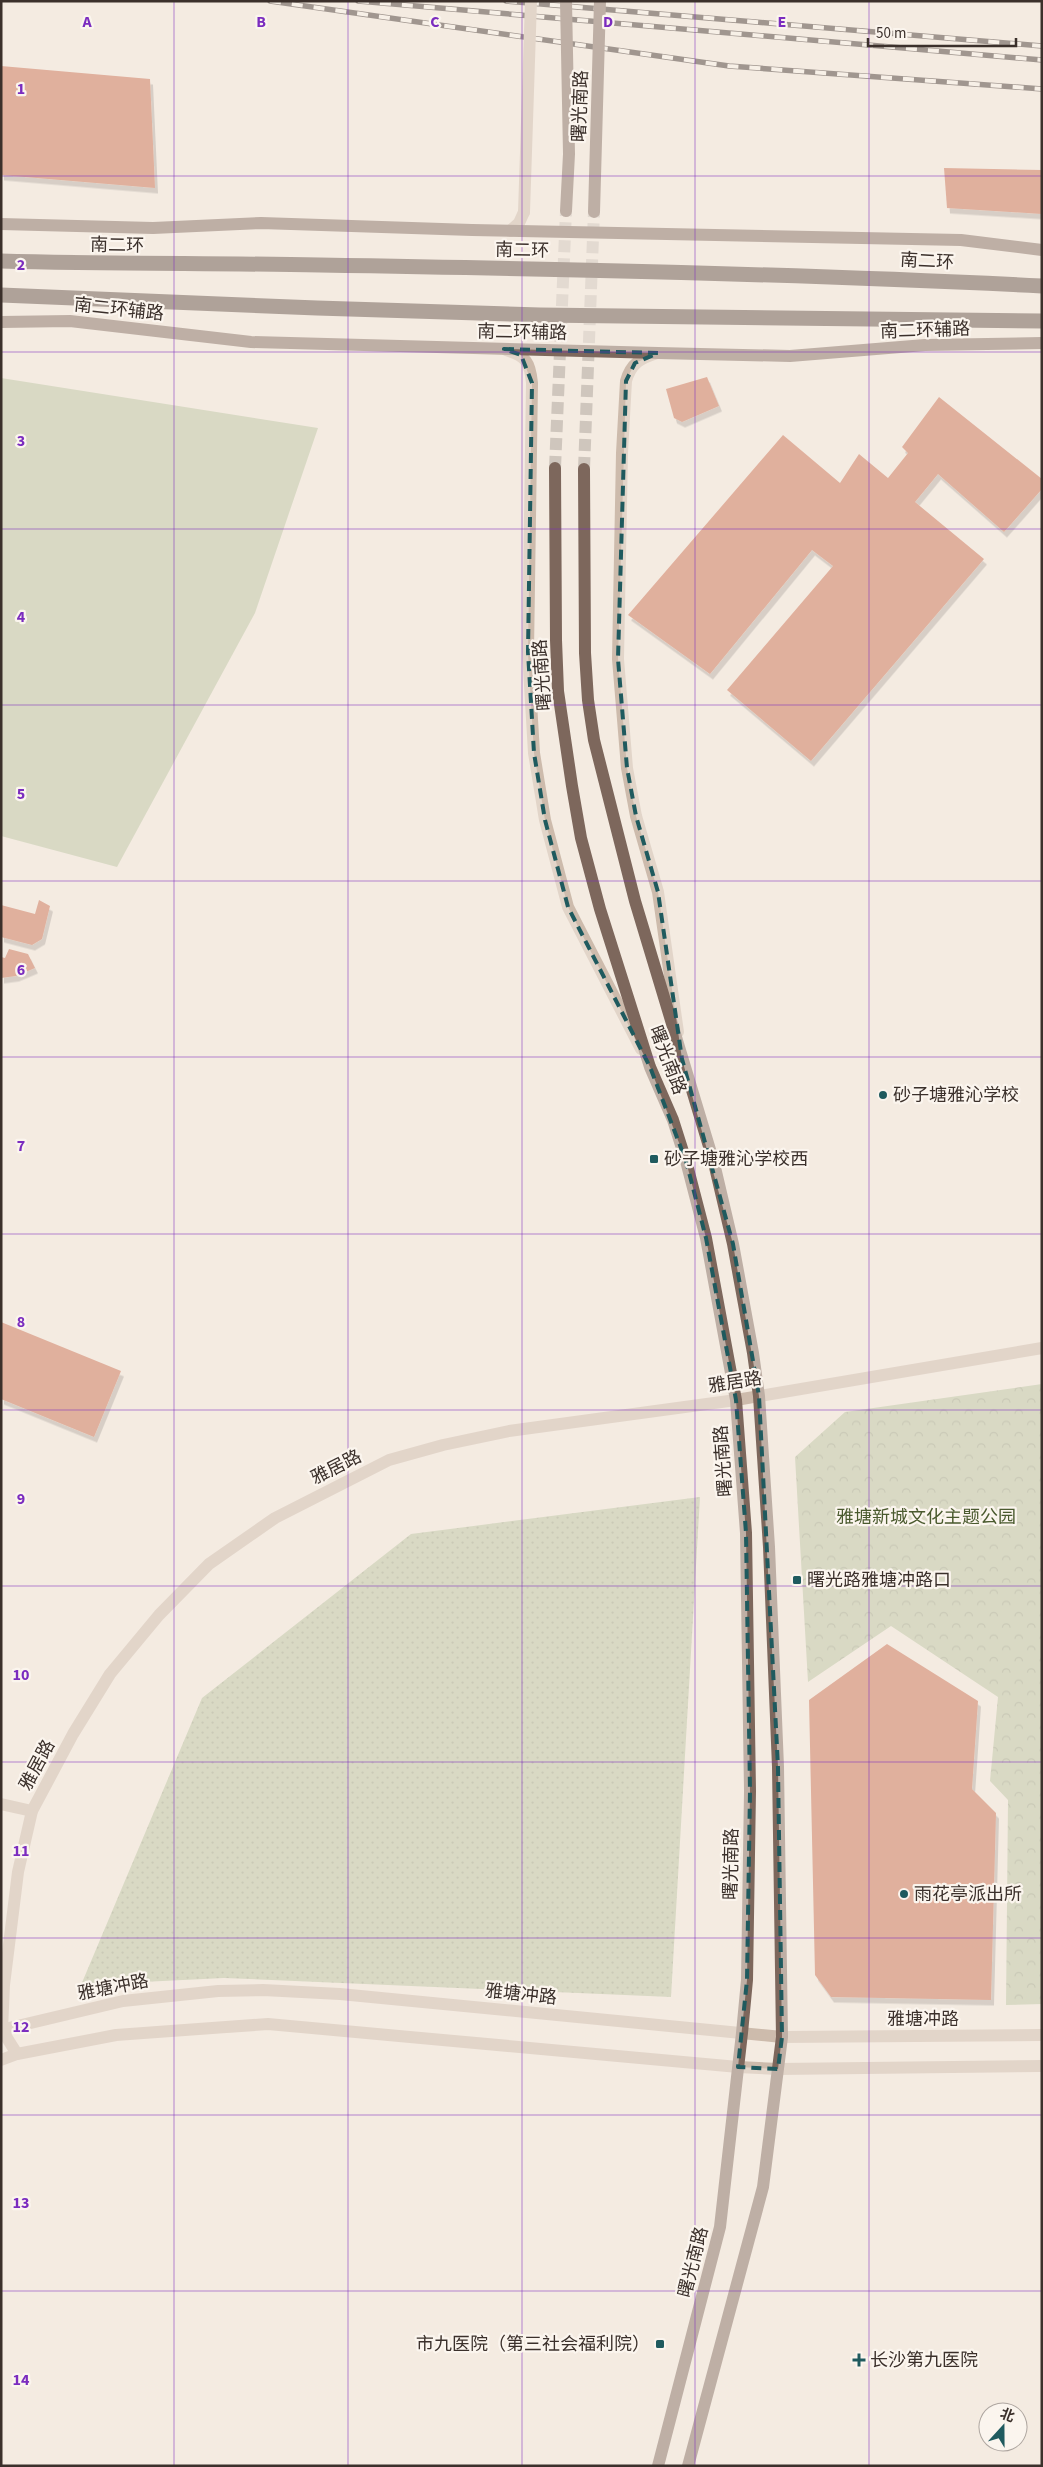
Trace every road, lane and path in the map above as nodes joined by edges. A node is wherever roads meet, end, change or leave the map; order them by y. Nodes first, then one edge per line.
1 (531, 1) edge
2 (566, 1) edge
3 (600, 1) edge
4 (566, 211) tunnel mouth
5 (594, 212) tunnel mouth
6 (1, 224) edge
7 (510, 231) junction
8 (1042, 250) edge
9 (1, 261) edge
10 (1042, 286) edge
11 (1, 295) edge
12 (1042, 321) edge
13 (1, 322) edge
14 (1042, 343) edge
15 (504, 350) junction
16 (658, 353) junction
17 (556, 468) tunnel mouth
18 (584, 469) tunnel mouth
19 (682, 1059) junction
20 (650, 1067) junction
21 (1042, 1348) edge
22 (759, 1396) junction
23 (736, 1400) junction
24 (1, 1804) edge
25 (32, 1811) junction
26 (2, 2030) edge
27 (742, 2033) junction
28 (1042, 2036) edge
29 (782, 2037) junction
30 (18, 2054) junction
31 (1, 2060) edge
32 (1042, 2066) edge
33 (738, 2067) junction
34 (778, 2069) junction
35 (658, 2466) edge
36 (688, 2466) edge

1 - 7 street, bridge
2 - 4 main road, 曙光南路, bridge
3 - 5 main road, 曙光南路, bridge
6 - 7 main road
7 - 8 main road
9 - 10 highway, 南二环
11 - 12 highway
13 - 15 main road, 南二环辅路
14 - 16 main road, 南二环辅路
15 - 16 main road, 南二环辅路
15 - 20 street
16 - 19 street
17 - 20 main road, 曙光南路
18 - 19 main road, 曙光南路
19 - 22 main road, 曙光南路
20 - 23 main road, 曙光南路
21 - 22 street, 雅居路
22 - 23 street, 雅居路
22 - 29 main road, 曙光南路
23 - 25 street, 雅居路
23 - 27 main road, 曙光南路
24 - 25 street
25 - 26 street, 雅居路
26 - 27 street, 雅塘冲路
26 - 30 street
27 - 29 street, 雅塘冲路
27 - 33 main road, 曙光南路
28 - 29 street, 雅塘冲路
29 - 34 main road, 曙光南路
30 - 31 street
30 - 33 street
32 - 34 street
33 - 34 street
33 - 35 main road, 曙光南路
34 - 36 main road, 曙光南路

